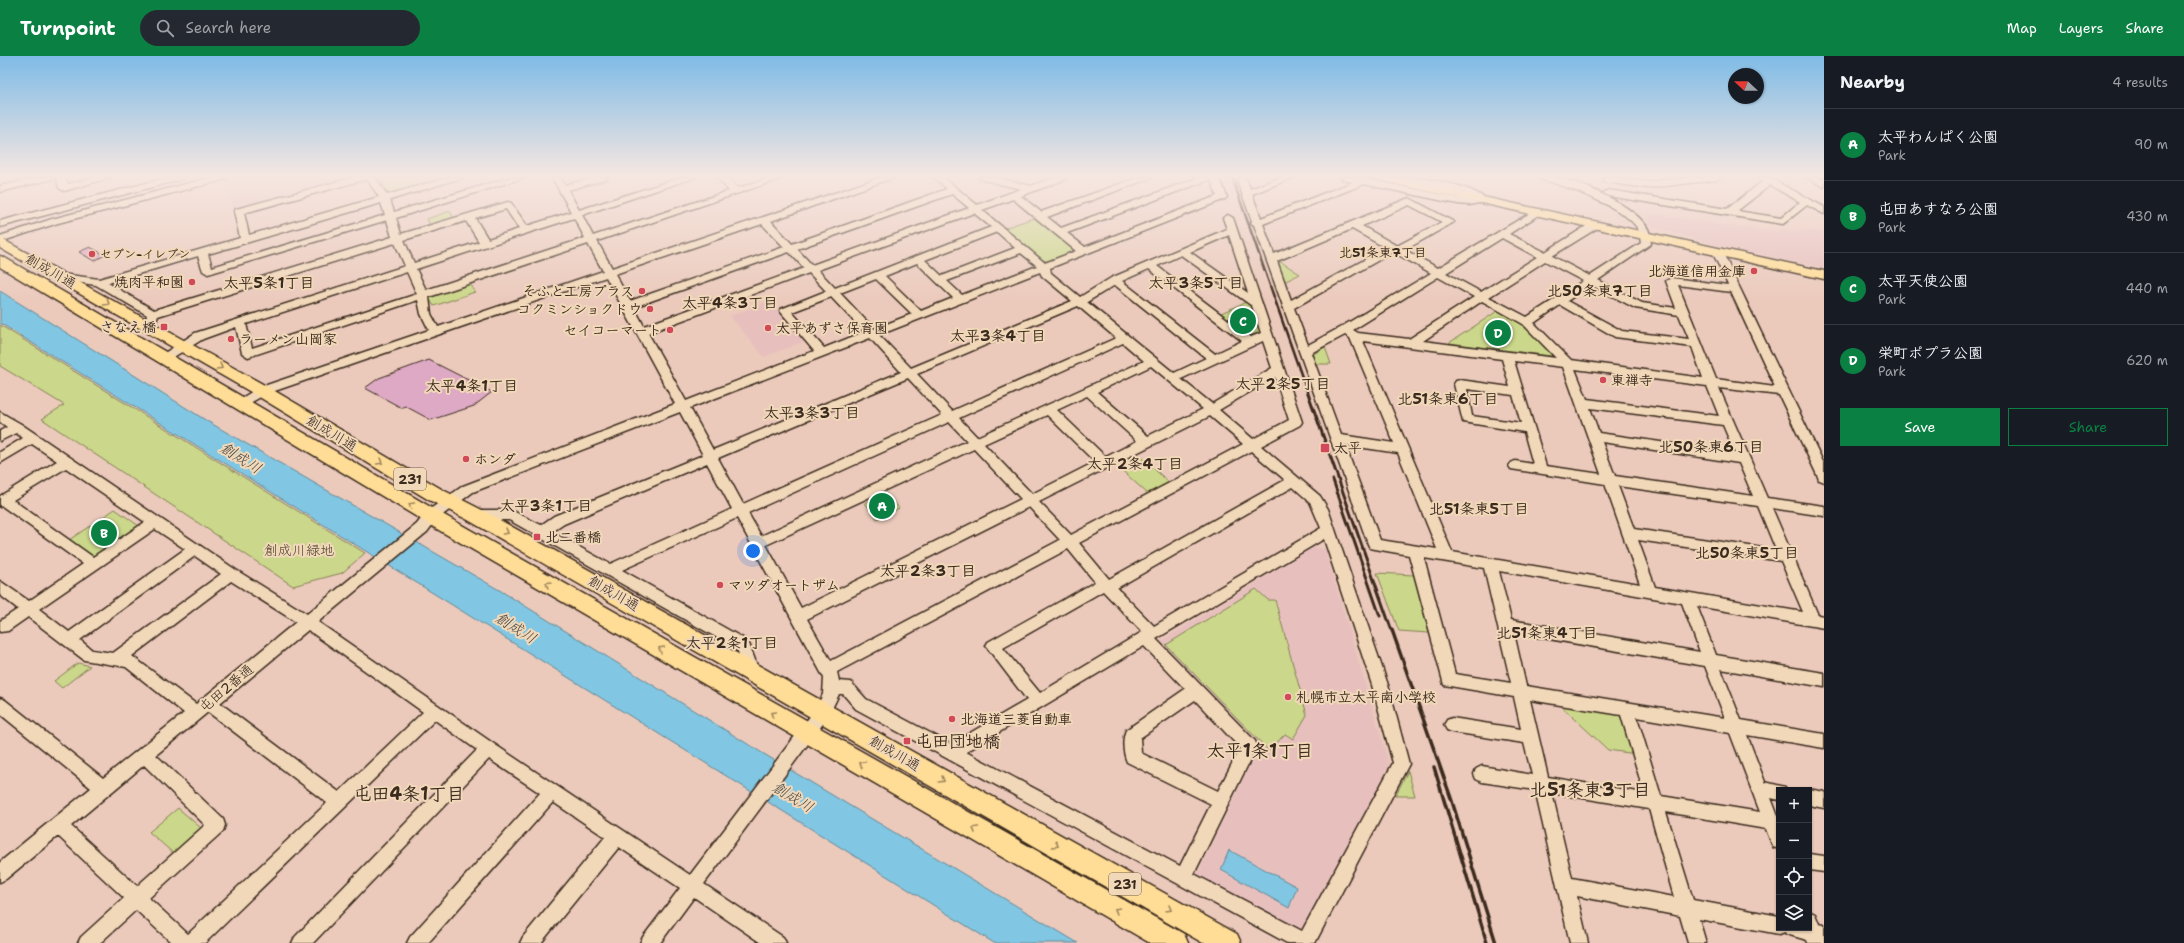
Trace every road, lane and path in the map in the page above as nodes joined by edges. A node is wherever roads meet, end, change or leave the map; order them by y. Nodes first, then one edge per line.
1 (18, 218) edge
2 (65, 218) edge
3 (241, 218) edge
4 (315, 218) edge
5 (382, 218) edge
6 (391, 218) edge
7 (465, 218) edge
8 (470, 218) edge
9 (517, 218) edge
10 (562, 218) edge
11 (579, 218) edge
12 (656, 218) edge
13 (769, 218) edge
14 (873, 218) edge
15 (947, 218) edge
16 (987, 218) edge
17 (1043, 218) edge
18 (1096, 218) edge
19 (1168, 218) edge
20 (1255, 218) edge
21 (1268, 218) edge
22 (1371, 218) edge
23 (1442, 218) edge
24 (1527, 218) edge
25 (1566, 218) edge
26 (1632, 218) edge
27 (1772, 218) edge
28 (1785, 218) edge
29 (764, 220) junction
30 (1256, 223) junction
31 (0, 224) edge
32 (1595, 225) junction
33 (1354, 226) junction
34 (998, 228) junction
35 (525, 230) junction
36 (1059, 232) junction
37 (1502, 234) junction
38 (1645, 236) junction
39 (245, 239) junction
40 (398, 239) junction
41 (591, 240) junction
42 (0, 241) edge
43 (485, 243) junction
44 (790, 248) junction
45 (1022, 249) junction
46 (1395, 249) junction
47 (202, 251) junction
48 (1182, 251) junction
49 (1717, 251) junction
50 (1083, 252) junction
51 (1546, 256) junction
52 (918, 259) junction
53 (1272, 259) junction
54 (0, 261) edge
55 (1150, 265) junction
56 (411, 266) junction
57 (1044, 267) junction
58 (810, 269) junction
59 (1438, 272) junction
60 (609, 273) junction
61 (878, 275) junction
62 (1824, 275) edge
63 (62, 277) junction
64 (940, 280) junction
65 (1115, 280) junction
66 (1591, 280) junction
67 (99, 282) junction
68 (1735, 289) junction
69 (833, 293) junction
70 (423, 295) junction
71 (1480, 297) junction
72 (960, 299) junction
73 (1081, 301) junction
74 (1560, 301) junction
75 (1256, 304) junction
76 (627, 306) junction
77 (1290, 306) junction
78 (1683, 312) junction
79 (919, 315) junction
80 (152, 321) junction
81 (240, 322) junction
82 (1527, 322) junction
83 (640, 331) junction
84 (435, 332) junction
85 (871, 333) junction
86 (1350, 333) junction
87 (1268, 334) junction
88 (1125, 338) junction
89 (1249, 341) junction
90 (1412, 343) junction
91 (1696, 344) junction
92 (182, 346) junction
93 (1304, 351) junction
94 (822, 353) junction
95 (1507, 356) junction
96 (163, 358) junction
97 (1214, 359) junction
98 (1153, 361) junction
99 (1568, 364) junction
100 (1279, 369) junction
101 (909, 373) junction
102 (1173, 378) junction
103 (1711, 382) junction
104 (262, 391) junction
105 (1089, 391) junction
106 (1518, 392) junction
107 (1784, 392) junction
108 (1583, 402) junction
109 (242, 404) junction
110 (683, 406) junction
111 (1049, 409) junction
112 (1211, 410) junction
113 (0, 416) edge
114 (949, 416) junction
115 (1728, 421) junction
116 (17, 427) junction
117 (1529, 429) junction
118 (0, 437) edge
119 (1595, 437) junction
120 (33, 438) junction
121 (1337, 439) junction
122 (1146, 442) junction
123 (975, 444) junction
124 (1252, 445) junction
125 (1402, 448) junction
126 (710, 456) junction
127 (0, 458) edge
128 (1744, 459) junction
129 (67, 461) junction
130 (1104, 463) junction
131 (1821, 464) edge
132 (1515, 466) dead end
133 (1541, 470) junction
134 (1824, 477) edge
135 (1611, 480) junction
136 (1294, 481) junction
137 (1031, 500) junction
138 (1, 501) edge
139 (450, 501) junction
140 (1763, 502) junction
141 (741, 511) junction
142 (1824, 511) edge
143 (475, 515) junction
144 (432, 516) junction
145 (154, 522) junction
146 (1328, 530) junction
147 (541, 532) junction
148 (1629, 533) junction
149 (1069, 541) junction
150 (758, 543) junction
151 (195, 549) junction
152 (1414, 551) junction
153 (1447, 556) junction
154 (1787, 557) junction
155 (1490, 563) junction
156 (93, 564) junction
157 (611, 570) junction
158 (231, 574) junction
159 (1106, 584) junction
160 (0, 587) edge
161 (1650, 592) junction
162 (1687, 598) junction
163 (29, 610) junction
164 (799, 616) junction
165 (306, 621) junction
166 (1819, 621) edge
167 (1504, 625) junction
168 (3, 627) dead end
169 (1149, 635) junction
170 (69, 640) junction
171 (116, 659) junction
172 (1711, 661) junction
173 (829, 669) junction
174 (752, 671) junction
175 (1824, 680) edge
176 (832, 688) junction
177 (1195, 691) junction
178 (1519, 691) junction
179 (1038, 702) junction
180 (0, 705) edge
181 (202, 708) junction
182 (1627, 710) junction
183 (434, 712) junction
184 (823, 712) junction
185 (1452, 725) dead end
186 (1736, 727) junction
187 (807, 733) junction
188 (1529, 737) junction
189 (1824, 741) edge
190 (488, 749) junction
191 (951, 753) junction
192 (145, 755) junction
193 (1482, 774) dead end
194 (1540, 782) junction
195 (103, 788) junction
196 (1760, 789) junction
197 (552, 792) junction
198 (1776, 792) edge
199 (1812, 798) edge
200 (1824, 800) edge
201 (1221, 801) junction
202 (338, 802) junction
203 (1656, 803) junction
204 (1771, 822) junction
205 (58, 826) junction
206 (1776, 834) edge
207 (617, 836) junction
208 (1812, 862) edge
209 (1824, 864) edge
210 (0, 873) edge
211 (1183, 878) junction
212 (692, 886) junction
213 (1567, 886) junction
214 (137, 898) junction
215 (1687, 908) junction
216 (1776, 925) edge
217 (772, 942) edge
218 (87, 943) edge
219 (185, 943) edge
220 (192, 943) edge
221 (301, 943) edge
222 (416, 943) edge
223 (529, 943) edge
224 (649, 943) edge
225 (1175, 943) edge
226 (1228, 943) edge
227 (1305, 943) edge
228 (1579, 943) edge
229 (1697, 943) edge

1 - 31 street
2 - 42 street
3 - 39 street
4 - 39 street
5 - 47 street
6 - 40 street
7 - 40 street
8 - 43 street
9 - 35 street
10 - 35 street
11 - 41 street
12 - 41 street
13 - 29 street
14 - 44 street
15 - 58 street
16 - 34 street
17 - 36 street
18 - 36 street
19 - 50 street, 屯田2番通
20 - 30 street
21 - 30 street
22 - 33 street
23 - 46 street
24 - 37 street
25 - 32 main road
26 - 38 street
27 - 28 street
29 - 44 street
29 - 60 street
30 - 53 street
32 - 38 main road
32 - 51 street
33 - 46 street
33 - 53 street
34 - 45 street
34 - 52 street
35 - 43 street
36 - 50 street
37 - 51 street
37 - 59 street
38 - 49 main road
38 - 66 street
39 - 47 street
40 - 56 street
40 - 80 street
41 - 60 street
41 - 70 street
42 - 63 highway, 創成川通 / 231
43 - 56 street
44 - 58 street
44 - 76 street
45 - 57 street
45 - 64 street
46 - 59 street
46 - 77 street
47 - 67 street
48 - 55 street
48 - 75 street
48 - 75 street
49 - 62 main road
49 - 68 street
50 - 57 street, 屯田2番通
51 - 66 street
51 - 71 street
52 - 61 street
52 - 64 street
53 - 77 street
54 - 96 highway, 創成川通 / 231
55 - 65 street
55 - 89 street
56 - 70 street
56 - 81 street
57 - 72 street, 屯田2番通
57 - 73 street
58 - 69 street
58 - 83 street
59 - 71 street
59 - 86 street
60 - 76 street
60 - 84 street
61 - 69 street
61 - 79 street
63 - 67 street
63 -> 80 highway, 創成川通 / 231
64 - 72 street
65 - 73 street
65 - 97 street
66 - 74 street
66 - 78 street
67 - 80 street
68 - 78 street
68 - 107 street
69 - 85 street
69 - 94 street
70 - 81 street
70 - 84 street
71 - 82 street
71 - 90 street
72 - 79 street, 屯田2番通
73 - 88 street
73 - 101 street
74 - 82 street
74 - 91 street
75 - 87 street
76 - 83 street
77 - 93 street
78 - 91 street
79 - 85 street, 屯田2番通
80 - 92 highway, 創成川通 / 231
81 - 92 street
82 - 99 street
83 - 110 street
84 - 104 street
85 - 94 street, 屯田2番通
85 - 101 street
86 - 90 street
86 - 93 street
86 - 125 street
87 - 89 street
87 - 100 street
88 - 98 street
88 - 114 street
89 - 97 street
90 - 95 street
91 - 103 street
92 - 96 street
92 -> 104 highway, 創成川通 / 231
93 - 121 street
94 - 110 street, 屯田2番通
95 - 99 street
95 - 106 street
96 - 109 highway, 創成川通 / 231
97 - 102 street
98 - 102 street
98 - 105 street
99 - 103 street
99 - 108 street
100 - 112 street
100 - 124 street
101 - 114 street
101 - 126 street
102 - 112 street
103 - 107 street
103 - 115 street
104 - 109 street
104 -> 139 highway, 創成川通 / 231
105 - 111 street
105 - 122 street
106 - 117 street
106 - 117 street
107 - 131 street
108 - 115 street
108 - 119 street
144 -> 109 highway, 創成川通 / 231
110 - 126 street
110 - 139 street, 屯田2番通
111 - 123 street
111 - 130 street
112 - 122 street
112 - 124 street
113 - 116 street
114 - 123 street
114 - 141 street
115 - 128 street
116 - 118 street
116 - 120 street
117 - 133 street
119 - 128 street
119 - 135 street
120 - 127 street
120 - 129 street
121 - 125 street
121 - 152 street
122 - 130 street
123 - 137 street
123 - 150 street
124 - 136 street
124 - 149 street
125 - 153 street
126 - 141 street
126 - 147 street
128 - 140 street
129 - 138 street
129 - 145 street
130 - 137 street
131 - 134 street
132 - 133 street
133 - 135 street
135 - 140 street
135 - 148 street
136 - 146 street
136 - 159 street
137 - 149 street
137 - 164 street
138 - 156 street
139 - 143 highway, 創成川通 / 231
139 - 144 street, 屯田2番通
140 - 142 street
140 - 154 street
141 - 150 street
141 - 157 street
143 - 147 street
143 -> 174 highway, 創成川通 / 231
144 - 165 street, 屯田2番通
187 -> 144 highway, 創成川通 / 231
145 - 151 street
145 - 156 street
146 - 169 street
146 - 227 street
147 - 157 street
148 - 154 street
148 - 161 street
149 - 159 street
149 - 173 street
150 - 164 street
151 - 158 street
151 - 170 street
152 - 153 street
152 - 178 street
153 - 155 street
154 - 166 street
155 - 161 street
155 - 167 street
156 - 163 street
157 - 174 street
158 - 165 street
158 - 171 street
159 - 169 street
159 - 179 street
160 - 163 street
161 - 162 street
162 - 166 street
162 - 172 street
163 - 168 street
163 - 170 street
164 - 173 street
165 - 181 street, 屯田2番通
165 - 183 street
167 - 172 street
167 - 178 street
169 - 177 street
169 - 179 street
170 - 171 street
171 - 181 street
172 - 175 street
172 - 186 street
173 - 176 street
174 - 184 highway, 創成川通 / 231
176 - 184 street
176 - 191 street
177 - 201 street
177 - 201 street
178 - 182 street
178 - 188 street
179 - 191 street
180 - 195 street
181 - 192 street, 屯田2番通
181 - 202 street
182 - 186 street
182 - 203 street
183 - 190 street
183 - 202 street
184 - 187 street
184 -> 226 highway, 創成川通 / 231
185 - 188 street
186 - 189 street
186 - 196 street
187 - 212 street
225 -> 187 highway, 創成川通 / 231
188 - 194 street
190 - 197 street
190 - 221 street
191 - 211 street
192 - 195 street, 屯田2番通
192 - 214 street
193 - 194 street
194 - 203 street
194 - 213 street
195 - 205 street, 屯田2番通
196 - 198 street
196 - 204 street
197 - 207 street
197 - 222 street
199 - 200 street
201 - 211 street
202 - 220 street
203 - 204 street
203 - 215 street
204 - 206 street
205 - 210 street, 屯田2番通
205 - 214 street
207 - 212 street
207 - 223 street
208 - 209 street
211 - 227 street
212 - 217 street
212 - 224 street
213 - 215 street
213 - 228 street
214 - 218 street
214 - 219 street
215 - 216 street
215 - 229 street

